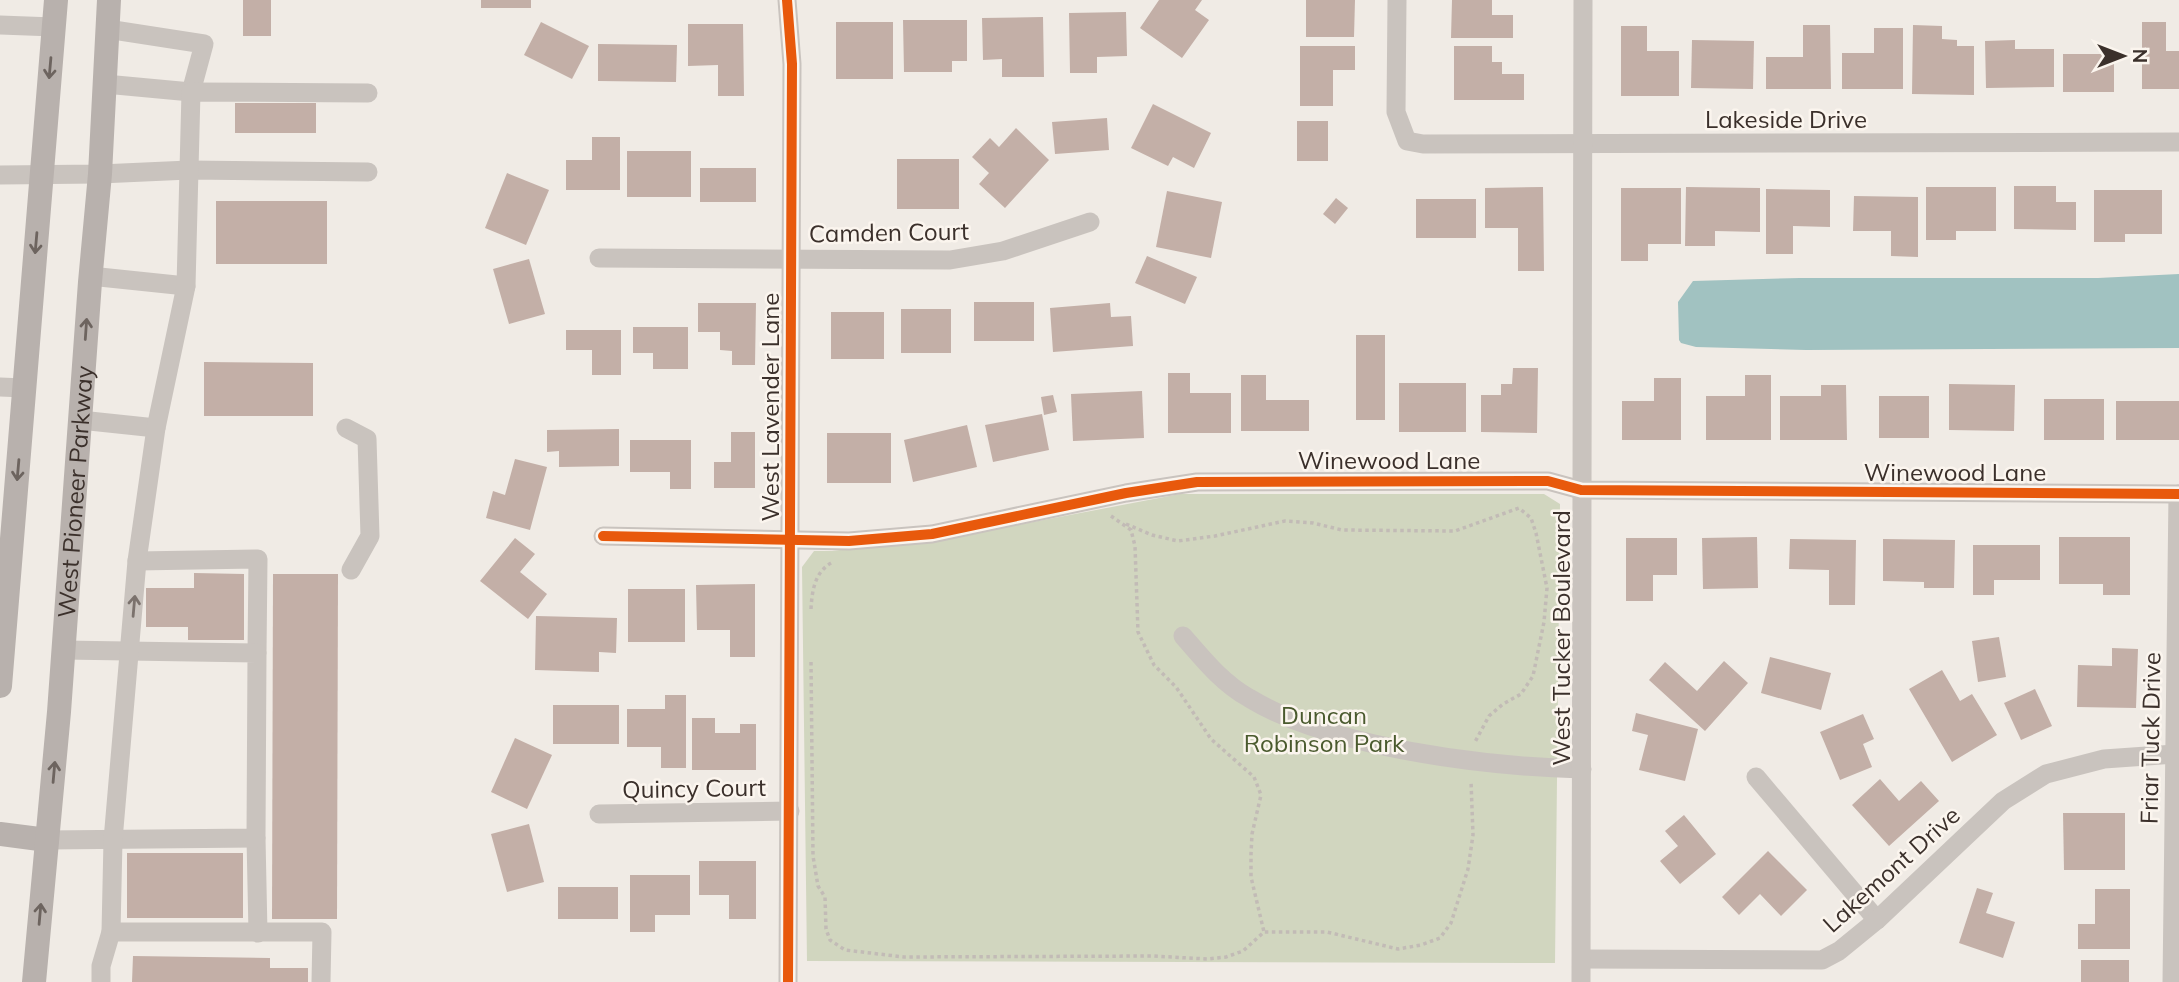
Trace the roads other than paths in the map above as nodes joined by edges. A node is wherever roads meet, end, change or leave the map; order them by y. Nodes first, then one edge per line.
1 (56, 0) edge
2 (109, 0) edge
3 (787, 0) edge
4 (1397, 0) edge
5 (1583, 0) edge
6 (0, 25) edge
7 (54, 27) junction
8 (107, 29) junction
9 (105, 84) junction
10 (191, 92) junction
11 (368, 93) dead end
12 (2179, 142) edge
13 (1582, 144) junction
14 (189, 170) junction
15 (368, 172) dead end
16 (100, 174) junction
17 (0, 175) edge
18 (42, 175) junction
19 (1090, 222) dead end
20 (599, 258) dead end
21 (790, 258) junction
22 (90, 276) junction
23 (186, 286) junction
24 (12, 387) edge
25 (80, 420) junction
26 (156, 428) junction
27 (346, 428) dead end
28 (1581, 491) junction
29 (2179, 495) edge
30 (603, 536) dead end
31 (791, 539) junction
32 (137, 561) junction
33 (351, 570) dead end
34 (3, 616) edge
35 (1183, 636) dead end
36 (64, 650) junction
37 (130, 652) junction
38 (257, 653) junction
39 (0, 686) edge
40 (2175, 754) junction
41 (1582, 769) junction
42 (1756, 777) dead end
43 (790, 811) junction
44 (599, 814) dead end
45 (0, 834) edge
46 (256, 838) junction
47 (47, 839) junction
48 (113, 840) junction
49 (1877, 920) junction
50 (111, 932) junction
51 (258, 933) junction
52 (1582, 958) junction
53 (34, 982) edge
54 (101, 982) edge
55 (321, 982) edge
56 (788, 982) edge
57 (1581, 982) edge
58 (2172, 982) edge

1 - 7 main road
2 - 8 main road, West Pioneer Parkway
3 - 21 street, West Lavender Lane
4 - 13 street, Lakeside Drive
5 - 13 street, West Tucker Boulevard
6 - 7 street
7 -> 18 main road
8 - 9 main road, West Pioneer Parkway
8 - 10 street
9 - 10 street
9 - 16 main road, West Pioneer Parkway
10 - 11 street
10 - 14 street
12 - 13 street, Lakeside Drive
13 - 28 street, West Tucker Boulevard
14 - 15 street
14 - 16 street
14 - 23 street
16 - 18 street
16 - 22 main road, West Pioneer Parkway
17 - 18 street
18 -> 24 main road
19 - 21 street, Camden Court
20 - 21 street, Camden Court
21 - 31 street, West Lavender Lane
22 - 23 street
25 -> 22 main road, West Pioneer Parkway
23 - 26 street
24 -> 34 main road
25 - 26 street
25 - 36 main road, West Pioneer Parkway
26 - 32 street
27 - 33 street
28 - 29 street, Winewood Lane
28 - 31 street, Winewood Lane
28 - 41 street, West Tucker Boulevard
29 - 40 street, Friar Tuck Drive
30 - 31 street, Winewood Lane
31 - 43 street, West Lavender Lane
37 -> 32 street
32 - 38 street
34 - 39 main road
35 - 41 street
36 - 37 street
47 -> 36 main road, West Pioneer Parkway
37 - 38 street
37 - 48 street
38 - 46 street
40 - 49 street, Lakemont Drive
40 - 58 street, Friar Tuck Drive
41 - 52 street, West Tucker Boulevard
42 - 49 street
43 - 44 street, Quincy Court
43 - 56 street, West Lavender Lane
45 - 47 main road
46 - 48 street
46 - 51 street
47 - 48 street
53 -> 47 main road, West Pioneer Parkway
48 - 50 street
49 - 52 street, Lakemont Drive
50 - 51 street
50 - 54 street
51 - 55 street
52 - 57 street, West Tucker Boulevard

